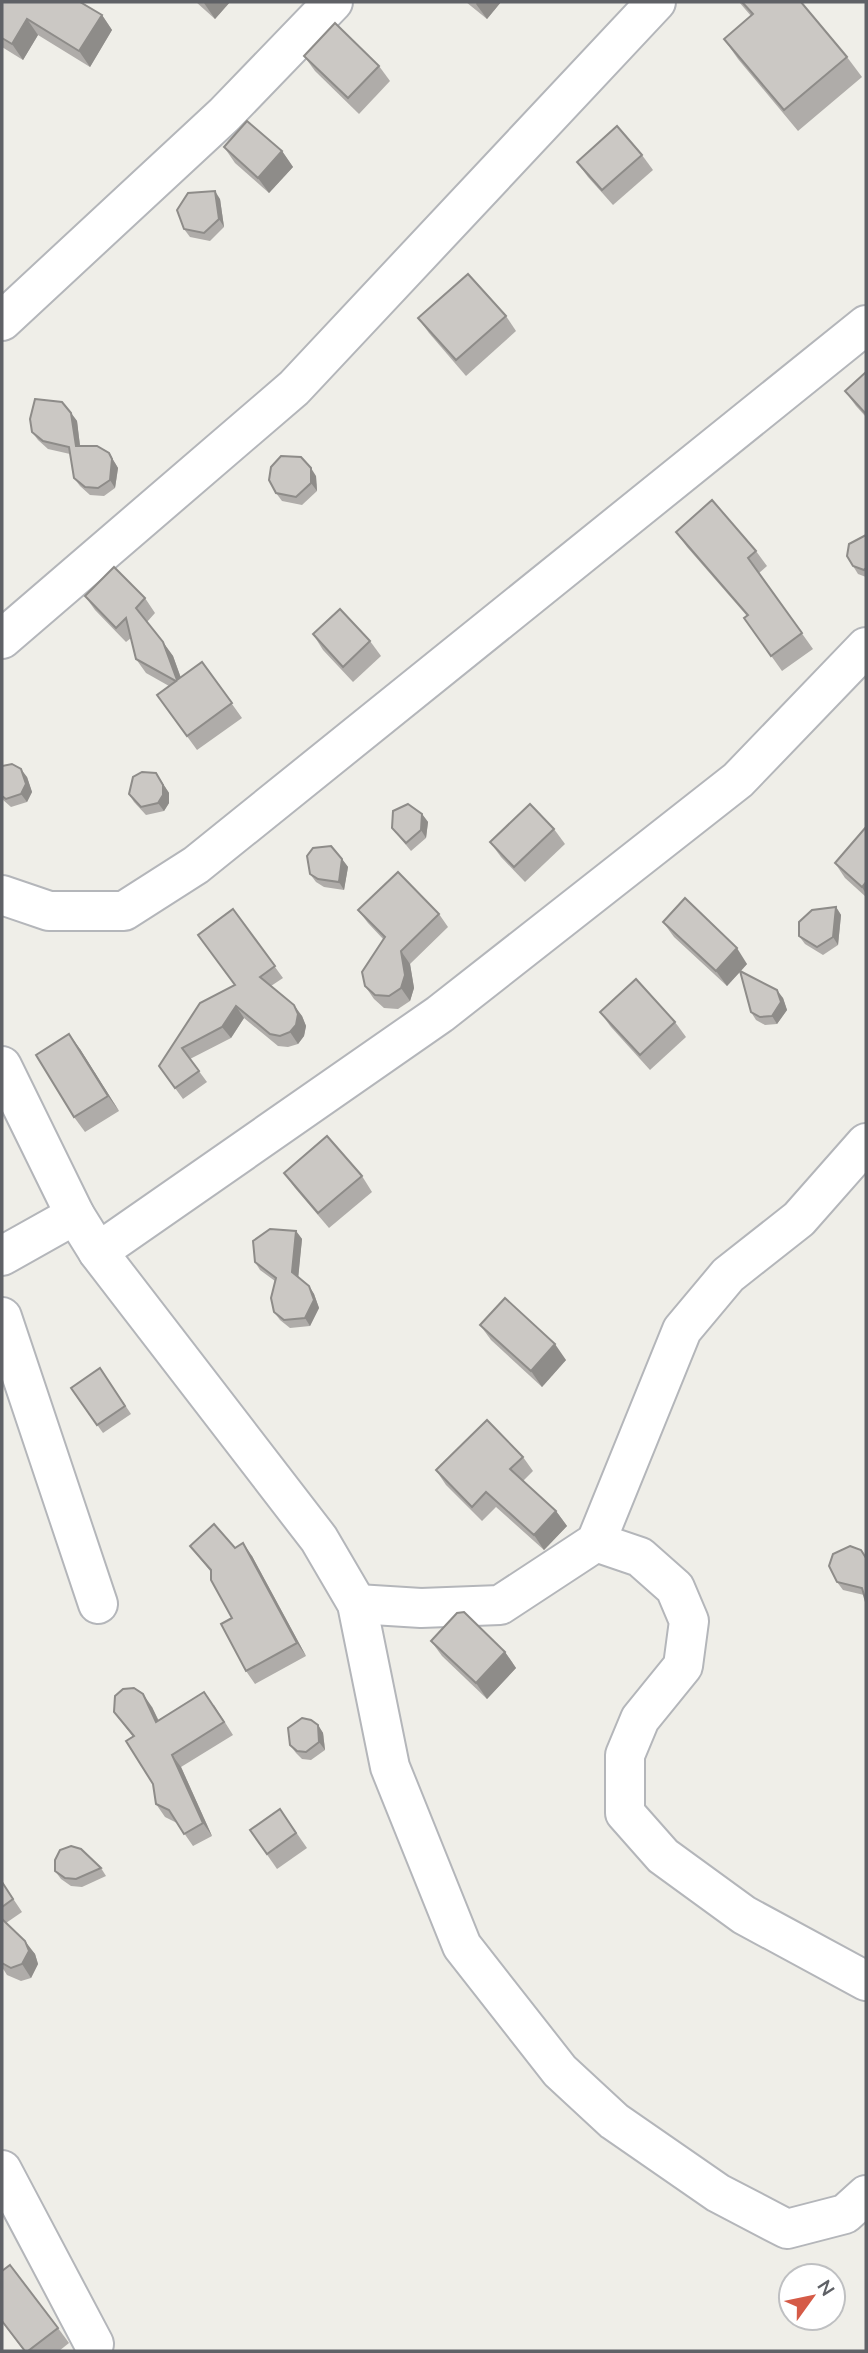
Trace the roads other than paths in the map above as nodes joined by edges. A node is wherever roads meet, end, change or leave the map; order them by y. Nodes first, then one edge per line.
1 (333, 2) edge
2 (656, 2) edge
3 (2, 321) edge
4 (866, 325) edge
5 (2, 639) edge
6 (866, 647) edge
7 (2, 895) edge
8 (2, 1066) edge
9 (866, 1145) edge
10 (75, 1215) junction
11 (98, 1252) junction
12 (2, 1256) edge
13 (2, 1317) edge
14 (596, 1542) junction
15 (98, 1604) dead end
16 (357, 1604) junction
17 (866, 1981) edge
18 (2, 2169) edge
19 (866, 2195) edge
20 (94, 2344) dead end

1 - 3 street
2 - 5 street
4 - 7 street
6 - 11 street
8 - 10 street
9 - 14 street
10 - 11 street
10 - 12 street
11 - 16 street
13 - 15 street
14 - 16 street
14 - 17 street
16 - 19 street
18 - 20 street

